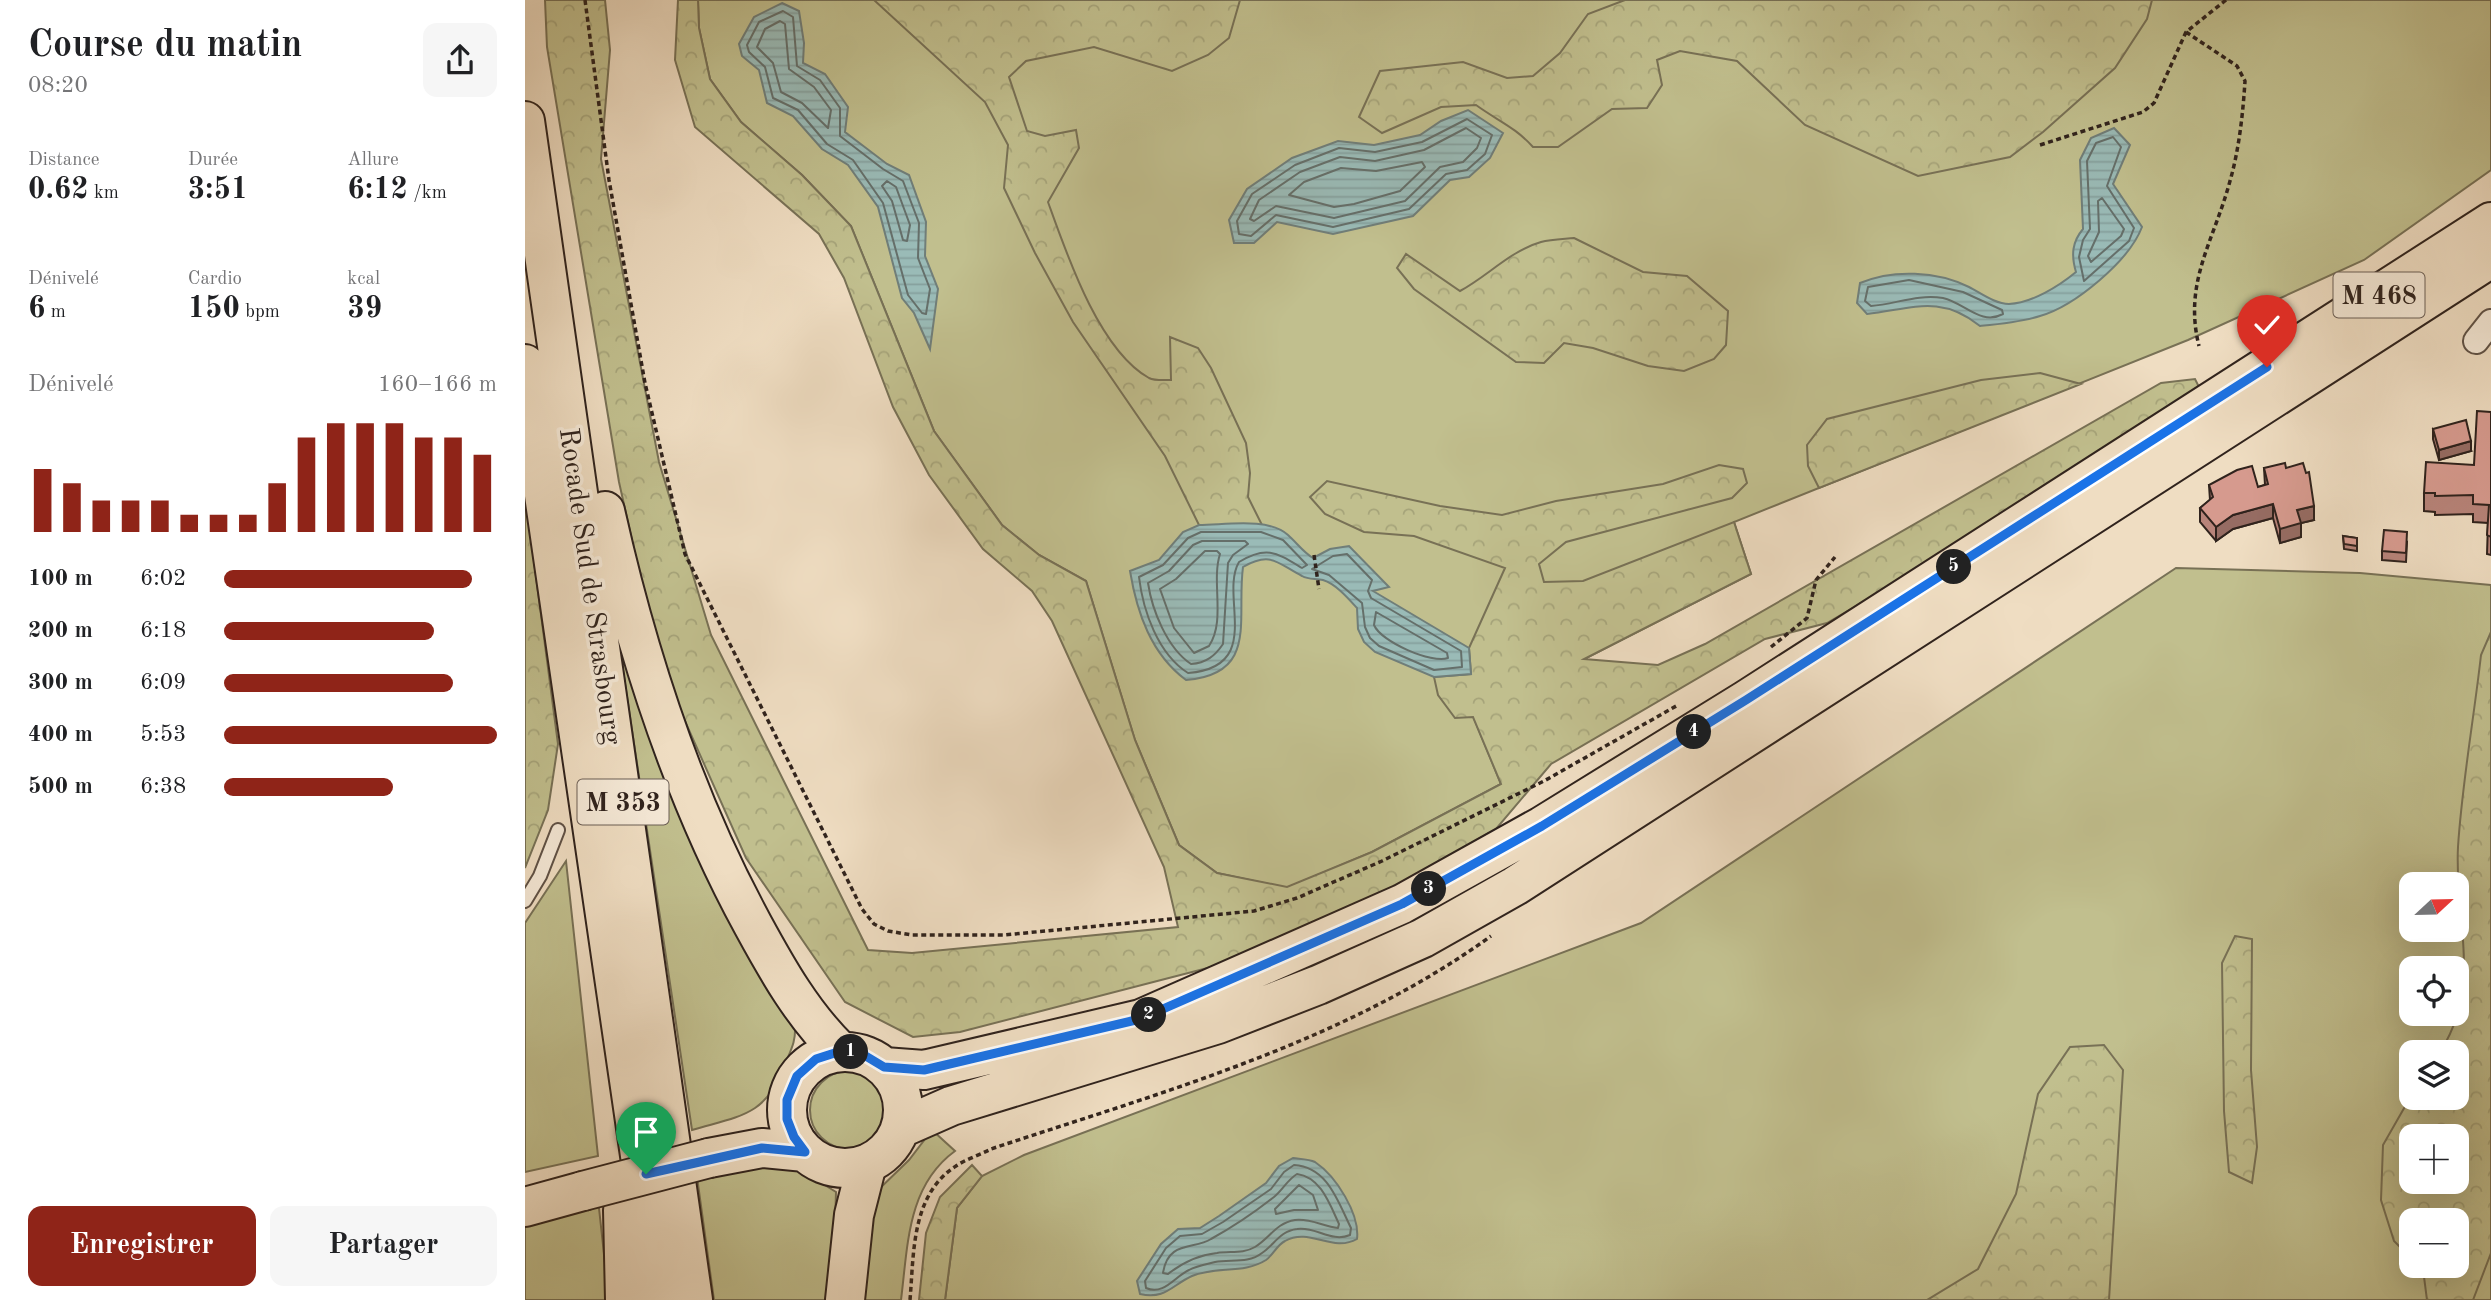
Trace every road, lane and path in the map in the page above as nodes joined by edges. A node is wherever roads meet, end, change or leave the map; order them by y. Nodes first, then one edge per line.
1 (585, 0) edge
2 (2226, 0) edge
3 (2186, 32) junction
4 (525, 121) edge
5 (2040, 145) dead end
6 (2491, 222) edge
7 (2491, 258) edge
8 (553, 305) junction
9 (2199, 346) dead end
10 (525, 364) edge
11 (1314, 555) dead end
12 (1835, 557) dead end
13 (1319, 589) dead end
14 (1762, 655) dead end
15 (567, 663) junction
16 (1683, 702) dead end
17 (558, 830) dead end
18 (525, 901) edge
19 (841, 1051) junction
20 (884, 1067) junction
21 (787, 1100) junction
22 (901, 1128) junction
23 (707, 1148) junction
24 (805, 1152) junction
25 (867, 1164) junction
26 (581, 1182) junction
27 (525, 1186) edge
28 (525, 1206) edge
29 (623, 1210) junction
30 (625, 1300) edge
31 (634, 1300) edge
32 (661, 1300) edge
33 (693, 1300) edge
34 (845, 1300) edge

1 - 16 path
2 - 3 path
3 - 5 path
3 - 9 path
4 - 8 main road, Rocade Sud de Strasbourg / M 353
6 - 20 main road, M 468
7 - 22 main road, M 468
8 - 19 main road
8 - 33 main road, Rocade Sud de Strasbourg / M 353
10 - 15 main road, Rocade Sud de Strasbourg / M 353
11 - 13 path
12 - 14 path
15 - 29 main road
15 - 32 main road, Rocade Sud de Strasbourg / M 353
17 - 18 lane
19 - 20 main road
19 - 21 main road
20 - 22 main road
21 - 23 main road
21 - 24 main road
22 - 25 main road
23 - 24 main road
23 - 26 main road
24 - 25 main road
25 - 34 main road
26 - 27 main road
26 - 28 main road
29 - 30 main road
29 - 31 main road

